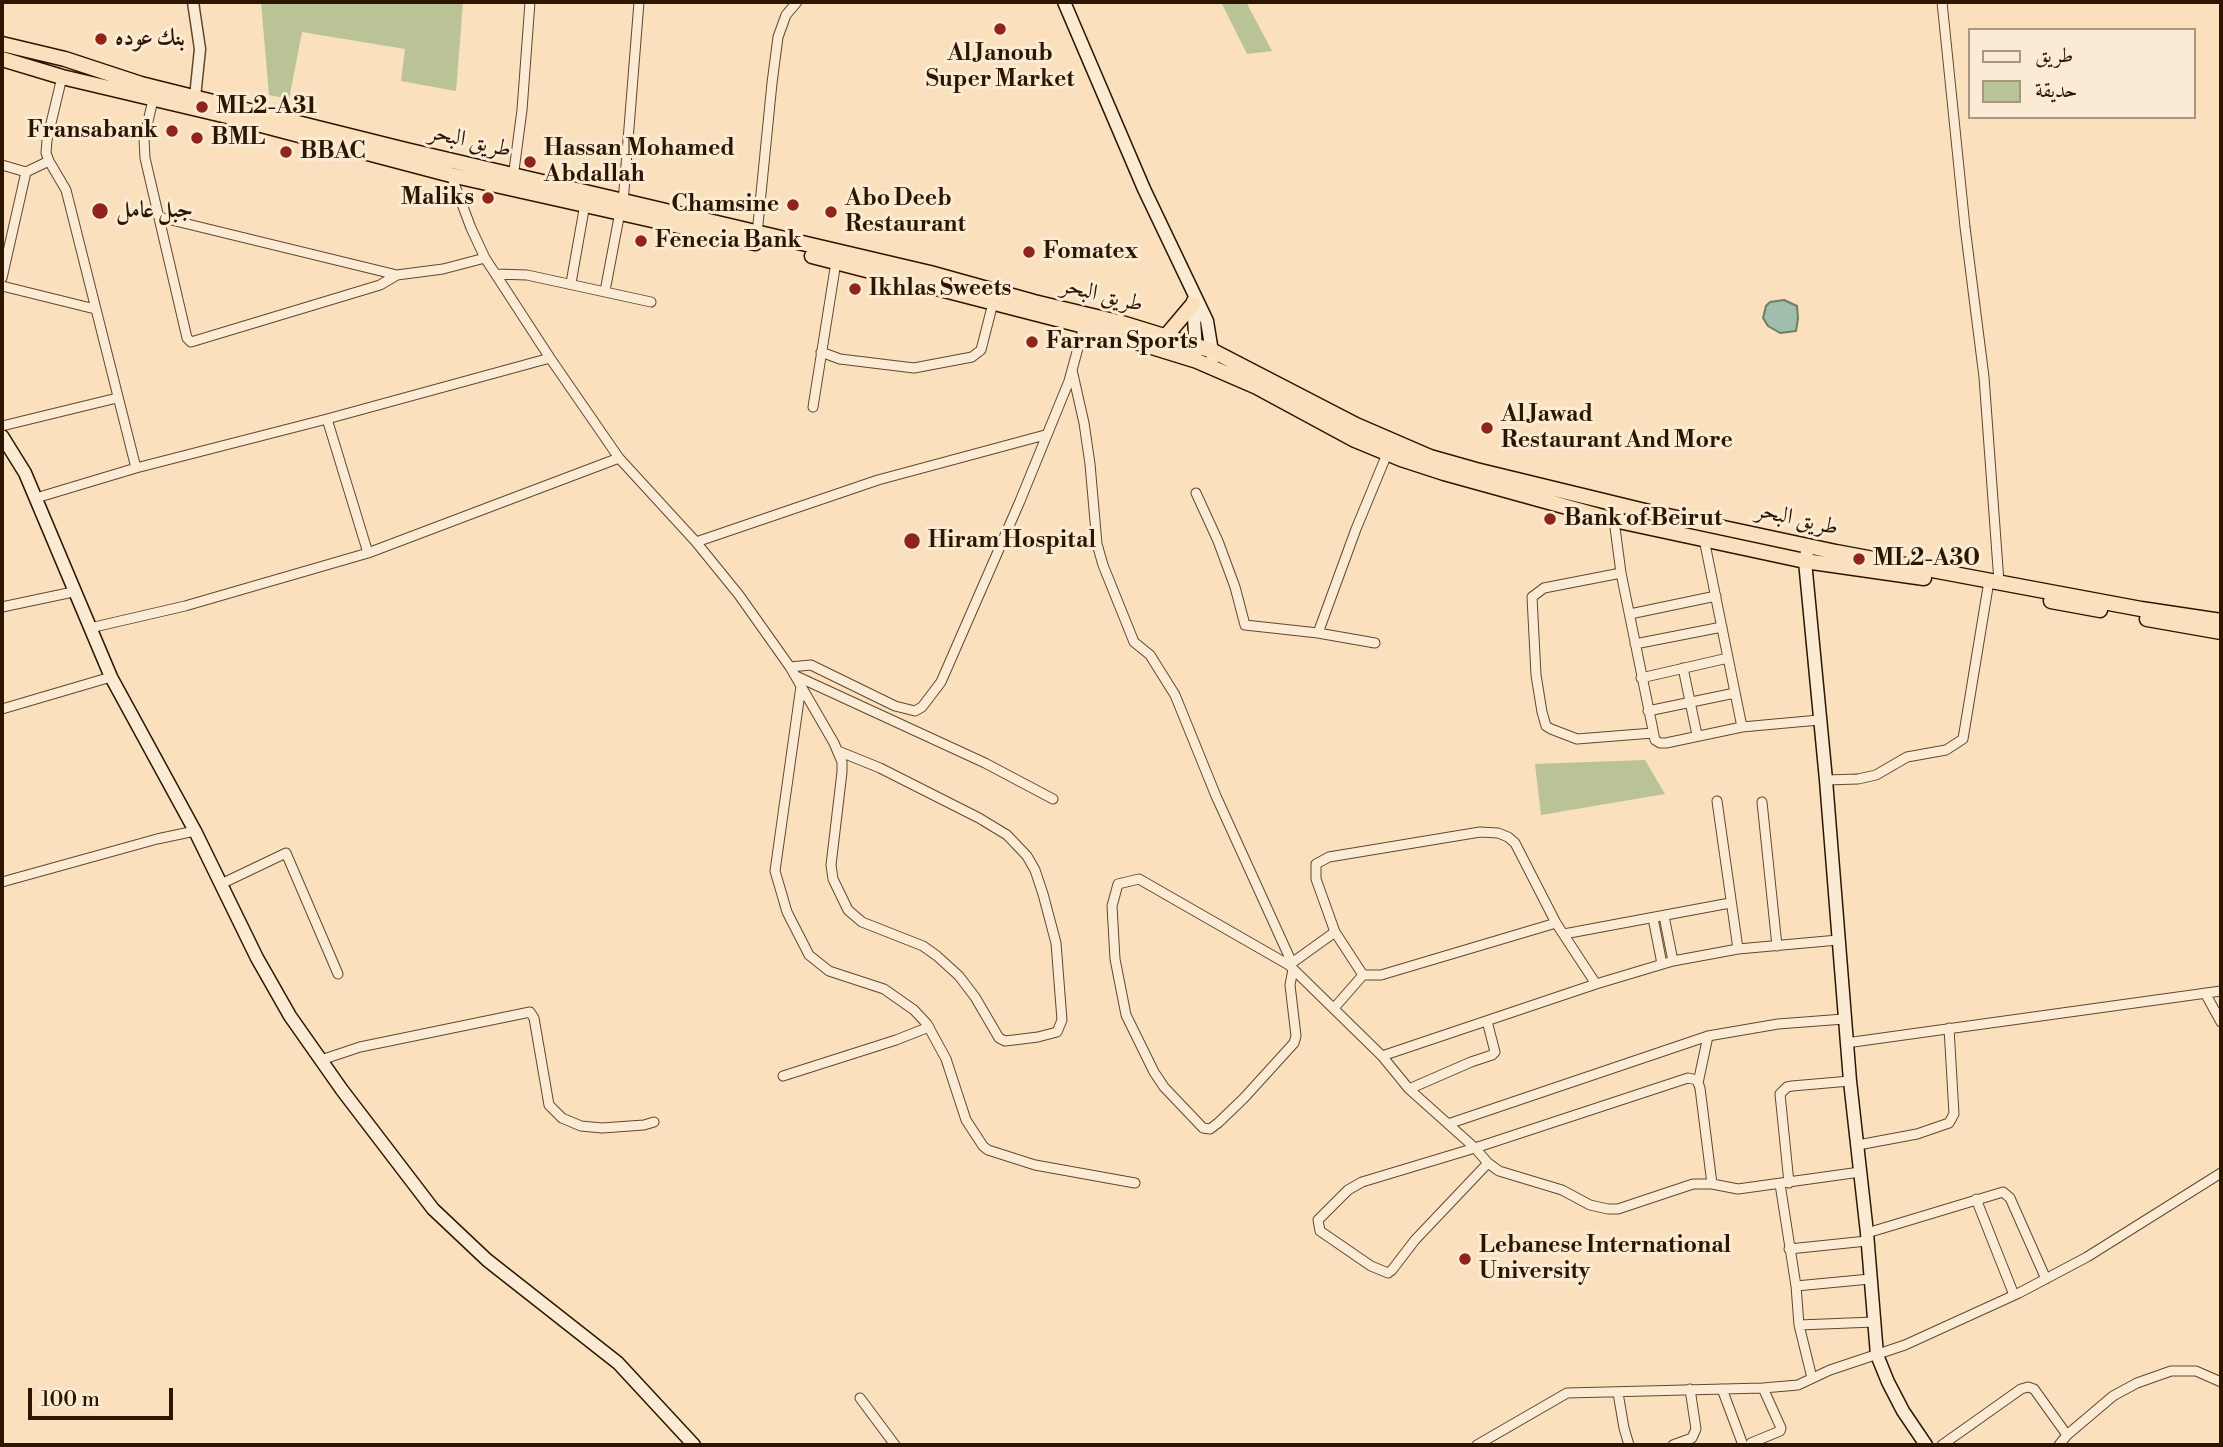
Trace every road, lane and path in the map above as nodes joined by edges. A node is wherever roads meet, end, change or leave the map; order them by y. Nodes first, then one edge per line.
1 (193, 2) edge
2 (530, 2) edge
3 (639, 2) edge
4 (797, 2) edge
5 (1063, 2) edge
6 (1942, 2) edge
7 (2, 44) edge
8 (2, 60) edge
9 (62, 77) junction
10 (195, 97) junction
11 (153, 100) junction
12 (48, 161) junction
13 (2, 165) edge
14 (26, 172) junction
15 (451, 175) junction
16 (512, 181) junction
17 (585, 204) junction
18 (621, 208) junction
19 (159, 217) junction
20 (757, 234) junction
21 (485, 258) junction
22 (836, 262) junction
23 (496, 274) junction
24 (397, 275) junction
25 (2, 278) edge
26 (570, 283) junction
27 (2, 286) edge
28 (605, 290) junction
29 (1193, 300) junction
30 (651, 302) dead end
31 (993, 303) junction
32 (95, 309) junction
33 (1084, 326) junction
34 (1166, 336) junction
35 (1196, 345) junction
36 (1213, 351) junction
37 (821, 352) junction
38 (550, 358) junction
39 (1197, 361) junction
40 (1214, 367) junction
41 (1072, 370) junction
42 (117, 398) junction
43 (813, 407) dead end
44 (327, 419) junction
45 (2, 426) edge
46 (1045, 435) junction
47 (2, 436) edge
48 (1387, 454) junction
49 (8, 456) edge
50 (619, 458) junction
51 (136, 468) junction
52 (1196, 494) dead end
53 (36, 498) junction
54 (1614, 520) junction
55 (1704, 539) junction
56 (696, 542) junction
57 (1808, 545) junction
58 (368, 553) junction
59 (1805, 561) junction
60 (1621, 573) junction
61 (1993, 585) junction
62 (73, 592) junction
63 (1716, 596) junction
64 (2, 607) edge
65 (1630, 614) junction
66 (2221, 621) edge
67 (1722, 627) junction
68 (90, 628) junction
69 (2221, 632) edge
70 (1318, 633) junction
71 (1375, 643) dead end
72 (1635, 643) junction
73 (1728, 658) junction
74 (790, 667) junction
75 (1683, 668) junction
76 (111, 677) junction
77 (796, 677) junction
78 (1641, 678) junction
79 (801, 686) junction
80 (1735, 693) junction
81 (1689, 702) junction
82 (2, 709) edge
83 (1648, 711) junction
84 (1819, 720) junction
85 (1742, 727) junction
86 (1653, 733) junction
87 (1697, 735) junction
88 (838, 751) junction
89 (1826, 780) junction
90 (1053, 799) dead end
91 (1717, 802) dead end
92 (1762, 802) dead end
93 (195, 831) junction
94 (2, 881) edge
95 (221, 884) junction
96 (1730, 904) junction
97 (1664, 916) junction
98 (1653, 918) junction
99 (1556, 923) junction
100 (1335, 932) junction
101 (1564, 934) junction
102 (1838, 940) junction
103 (1777, 946) junction
104 (1738, 949) junction
105 (1673, 961) junction
106 (1662, 964) junction
107 (1291, 965) junction
108 (338, 974) dead end
109 (1363, 975) junction
110 (1596, 984) junction
111 (2221, 991) edge
112 (2205, 993) junction
113 (1335, 1007) junction
114 (1844, 1019) junction
115 (1487, 1021) junction
116 (2221, 1022) edge
117 (929, 1027) junction
118 (1949, 1028) junction
119 (1709, 1036) junction
120 (1846, 1043) junction
121 (1382, 1056) junction
122 (321, 1060) junction
123 (783, 1076) dead end
124 (1850, 1081) junction
125 (1698, 1083) junction
126 (1409, 1089) junction
127 (654, 1122) dead end
128 (1448, 1124) junction
129 (1858, 1145) junction
130 (1475, 1149) junction
131 (1488, 1163) junction
132 (1860, 1172) junction
133 (2221, 1173) edge
134 (1784, 1183) junction
135 (1135, 1184) dead end
136 (1713, 1184) junction
137 (1976, 1199) junction
138 (1867, 1237) junction
139 (1789, 1249) junction
140 (1870, 1279) junction
141 (2046, 1279) junction
142 (1796, 1286) junction
143 (2014, 1296) junction
144 (1874, 1322) junction
145 (1799, 1325) junction
146 (1877, 1355) junction
147 (1812, 1378) junction
148 (2221, 1382) edge
149 (1763, 1388) junction
150 (1722, 1389) junction
151 (1690, 1390) junction
152 (1618, 1392) junction
153 (860, 1398) dead end
154 (2067, 1435) junction
155 (1747, 1444) edge
156 (694, 1445) edge
157 (895, 1445) edge
158 (1477, 1445) edge
159 (1629, 1445) edge
160 (1673, 1445) edge
161 (1926, 1445) edge
162 (1942, 1445) edge
163 (2059, 1445) edge

1 - 10 street
2 - 16 street
3 - 18 street
4 - 20 street
5 - 29 main road
6 - 61 street
7 - 10 highway, طريق البحر
8 - 9 highway, طريق البحر
9 - 11 highway, طريق البحر
9 - 12 street
10 - 16 highway, طريق البحر
11 - 15 highway, طريق البحر
11 - 19 street
12 - 14 street
12 - 32 street
13 - 14 street
14 - 25 street
15 - 16 highway, طريق البحر
15 - 21 street
16 - 17 highway, طريق البحر
16 - 18 highway, طريق البحر
17 - 18 highway, طريق البحر
17 - 26 street
18 - 20 highway, طريق البحر
18 - 22 highway, طريق البحر
18 - 28 street
19 - 24 street
19 - 24 street
20 - 34 highway, طريق البحر
21 - 23 street
21 - 24 street
22 - 31 highway, طريق البحر
22 - 37 street
23 - 26 street
23 - 38 street
26 - 28 street
27 - 32 street
28 - 30 street
29 - 34 highway
29 - 35 main road
29 - 36 main road
31 - 33 highway, طريق البحر
31 - 37 street
32 - 42 street
33 - 39 highway, طريق البحر
33 - 41 street
34 - 35 highway, طريق البحر
35 - 36 highway, طريق البحر
35 - 39 main road
36 - 40 main road
36 - 57 highway, طريق البحر
37 - 43 street
38 - 44 street
38 - 50 street
39 - 40 highway, طريق البحر
40 - 48 highway, طريق البحر
41 - 46 street
41 - 107 street
42 - 45 street
42 - 51 street
44 - 51 street
44 - 58 street
46 - 56 street
46 - 74 street
47 - 49 main road
48 - 54 highway, طريق البحر
48 - 70 street
49 - 53 main road
50 - 56 street
50 - 58 street
51 - 53 street
52 - 70 street
53 - 62 main road
54 - 55 highway, طريق البحر
54 - 60 street
55 - 59 highway, طريق البحر
55 - 63 street
56 - 74 street
57 - 59 main road
57 - 61 highway, طريق البحر
58 - 68 street
59 - 61 highway, طريق البحر
59 - 84 main road
60 - 65 street
60 - 86 street
61 - 66 highway, طريق البحر
61 - 69 highway, طريق البحر
61 - 89 street
62 - 64 street
62 - 68 main road
63 - 65 street
63 - 67 street
65 - 72 street
67 - 72 street
67 - 73 street
68 - 76 main road
70 - 71 street
72 - 78 street
73 - 75 street
73 - 80 street
74 - 77 street
75 - 78 street
75 - 81 street
76 - 82 street
76 - 93 main road
77 - 79 street
77 - 90 street
78 - 83 street
79 - 88 street
79 - 117 street
80 - 81 street
80 - 85 street
81 - 83 street
81 - 87 street
83 - 86 street
84 - 85 street
84 - 89 main road
85 - 87 street
86 - 87 street
88 - 88 street
89 - 102 main road
91 - 96 street
92 - 103 street
93 - 94 street
93 - 95 main road
95 - 108 street
95 - 122 main road
96 - 97 street
96 - 104 street
97 - 98 street
97 - 105 street
98 - 101 street
98 - 106 street
99 - 100 street
99 - 101 street
99 - 109 street
100 - 107 street
100 - 109 street
101 - 110 street
102 - 103 street
102 - 114 main road
103 - 104 street
104 - 105 street
105 - 106 street
106 - 110 street
107 - 107 street
107 - 113 street
109 - 113 street
110 - 115 street
111 - 112 street
112 - 116 street
112 - 118 street
113 - 121 street
114 - 119 street
114 - 120 main road
115 - 121 street
115 - 126 street
117 - 123 street
117 - 135 street
118 - 120 street
118 - 129 street
119 - 125 street
119 - 128 street
120 - 124 main road
121 - 126 street
122 - 127 street
122 - 156 main road
124 - 129 main road
124 - 134 street
125 - 130 street
125 - 136 street
126 - 128 street
128 - 130 street
129 - 132 main road
130 - 131 street
130 - 131 street
131 - 136 street
132 - 134 street
132 - 138 main road
133 - 141 street
134 - 136 street
134 - 139 street
137 - 138 street
137 - 141 street
137 - 143 street
138 - 139 street
138 - 140 main road
139 - 142 street
140 - 142 street
140 - 144 main road
141 - 143 street
142 - 145 street
143 - 146 street
144 - 145 street
144 - 146 main road
145 - 147 street
146 - 147 street
146 - 161 main road
147 - 149 street
148 - 154 street
149 - 150 street
149 - 155 street
150 - 151 street
150 - 155 street
151 - 152 street
151 - 160 street
152 - 158 street
152 - 159 street
153 - 157 street
154 - 162 street
154 - 163 street

